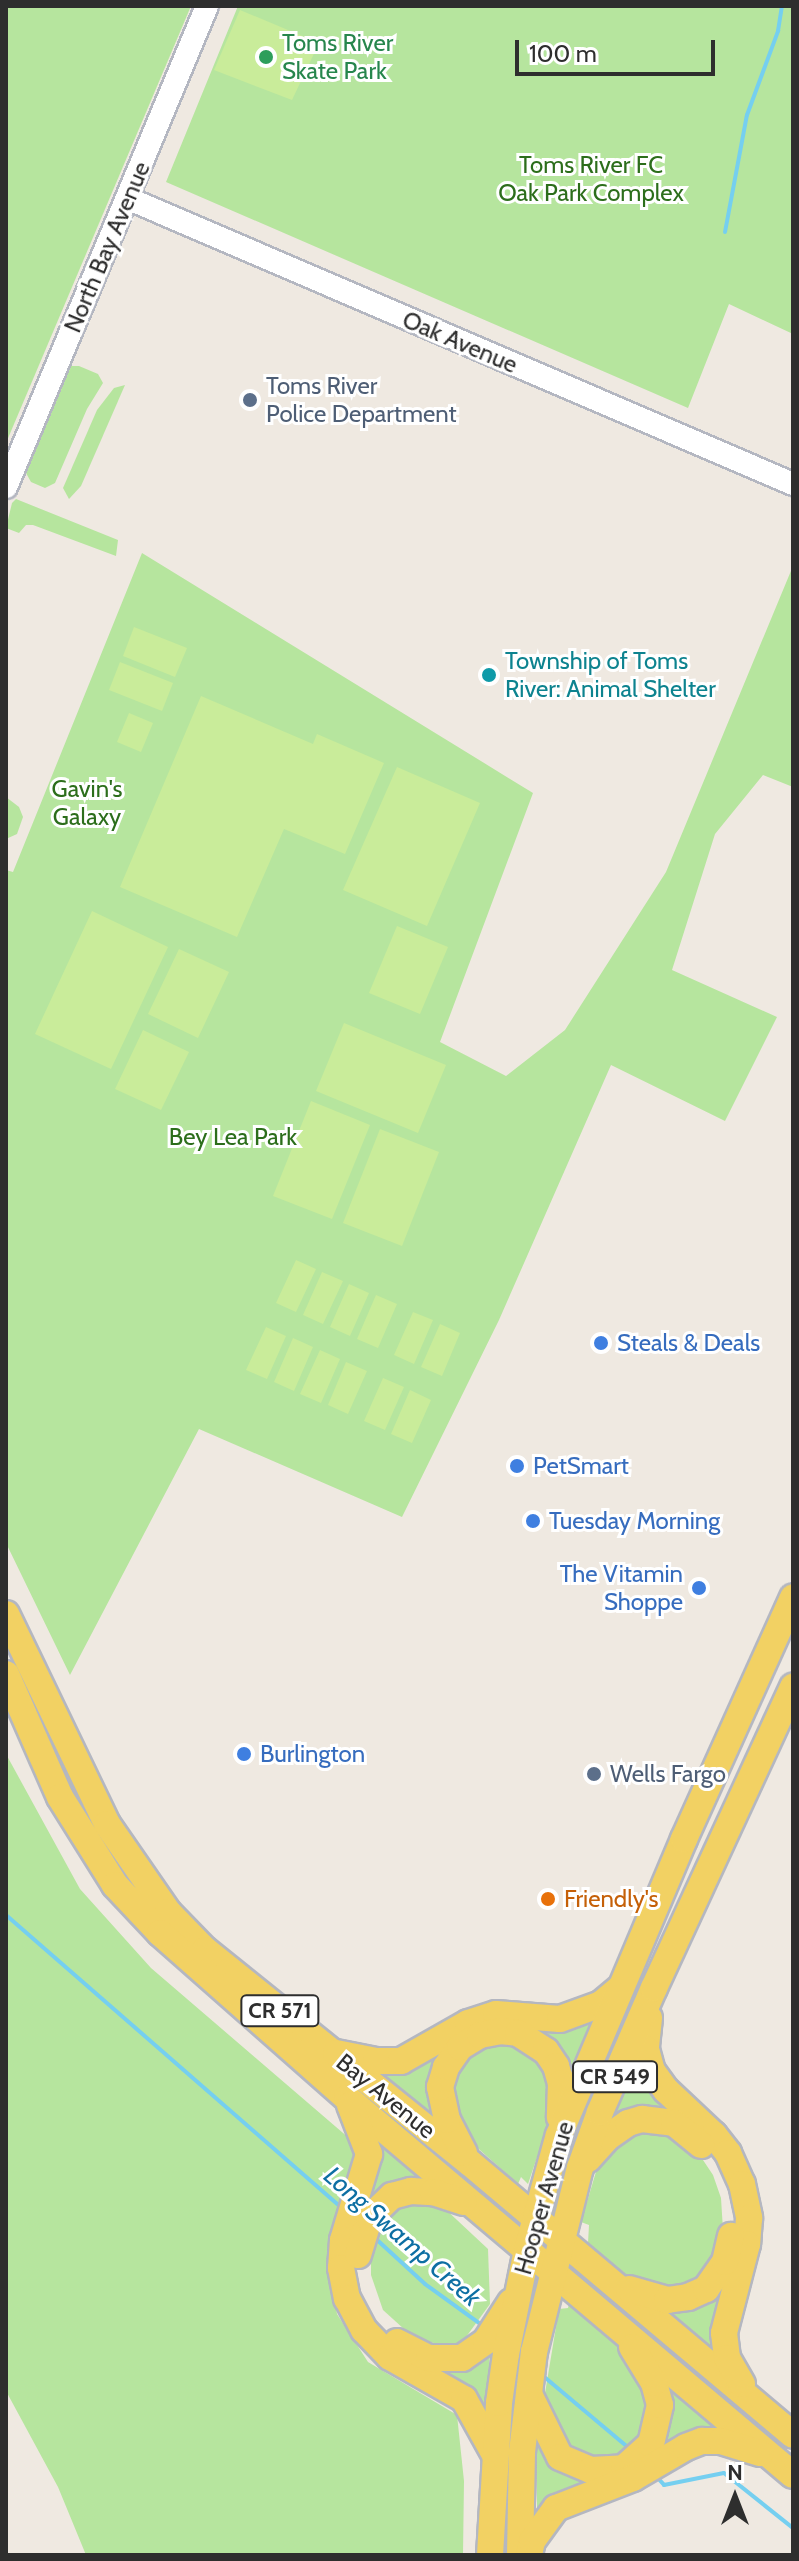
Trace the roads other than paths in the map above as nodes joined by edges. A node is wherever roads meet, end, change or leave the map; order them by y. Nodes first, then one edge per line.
1 (207, 6) edge
2 (127, 198) junction
3 (793, 484) edge
4 (6, 487) edge
5 (793, 1598) edge
6 (6, 1614) edge
7 (6, 1674) edge
8 (793, 1687) edge
9 (722, 1757) junction
10 (677, 1938) junction
11 (620, 1988) junction
12 (654, 1988) junction
13 (331, 2052) junction
14 (347, 2098) junction
15 (559, 2135) junction
16 (470, 2163) junction
17 (580, 2168) junction
18 (476, 2206) junction
19 (534, 2218) junction
20 (357, 2222) junction
21 (561, 2241) junction
22 (527, 2250) junction
23 (553, 2273) junction
24 (614, 2284) junction
25 (624, 2333) junction
26 (500, 2339) junction
27 (528, 2388) junction
28 (749, 2398) junction
29 (793, 2435) edge
30 (495, 2456) junction
31 (782, 2456) edge
32 (645, 2462) junction
33 (793, 2475) edge
34 (490, 2555) edge
35 (520, 2555) edge
36 (529, 2555) edge

1 - 2 street, North Bay Avenue
2 - 3 street, Oak Avenue
2 - 4 street, North Bay Avenue
5 - 9 main road, Hooper Avenue / CR 549
6 - 13 main road, Bay Avenue / CR 571
7 - 14 main road, Bay Avenue / CR 571
8 - 10 main road, Hooper Avenue / CR 549
9 - 10 main road
9 - 11 main road, Hooper Avenue / CR 549
10 - 12 main road, Hooper Avenue / CR 549
11 - 13 main road
11 - 15 main road, Hooper Avenue / CR 549
12 - 17 main road, Hooper Avenue / CR 549
12 - 28 main road
13 - 16 main road, Bay Avenue / CR 571
14 - 18 main road, Bay Avenue / CR 571
14 - 20 main road
15 - 16 main road
15 - 19 main road, Hooper Avenue / CR 549
16 - 19 main road, Bay Avenue / CR 571
17 - 21 main road, Hooper Avenue / CR 549
17 - 24 main road
18 - 20 main road
18 - 22 main road, Bay Avenue / CR 571
19 - 21 main road, Bay Avenue / CR 571
19 - 22 main road, Hooper Avenue / CR 549
20 - 26 main road
20 - 30 main road
21 - 23 main road, Hooper Avenue / CR 549
21 - 24 main road, Bay Avenue / CR 571
22 - 23 main road, Bay Avenue / CR 571
22 - 26 main road, Hooper Avenue / CR 549
23 - 25 main road, Bay Avenue / CR 571
23 - 27 main road, Hooper Avenue / CR 549
24 - 28 main road, Bay Avenue / CR 571
25 - 31 main road
25 - 32 main road
26 - 30 main road
27 - 32 main road
27 - 35 main road, Hooper Avenue / CR 549
28 - 29 main road, Bay Avenue / CR 571
30 - 34 main road
31 - 32 main road
31 - 33 main road
32 - 36 main road

